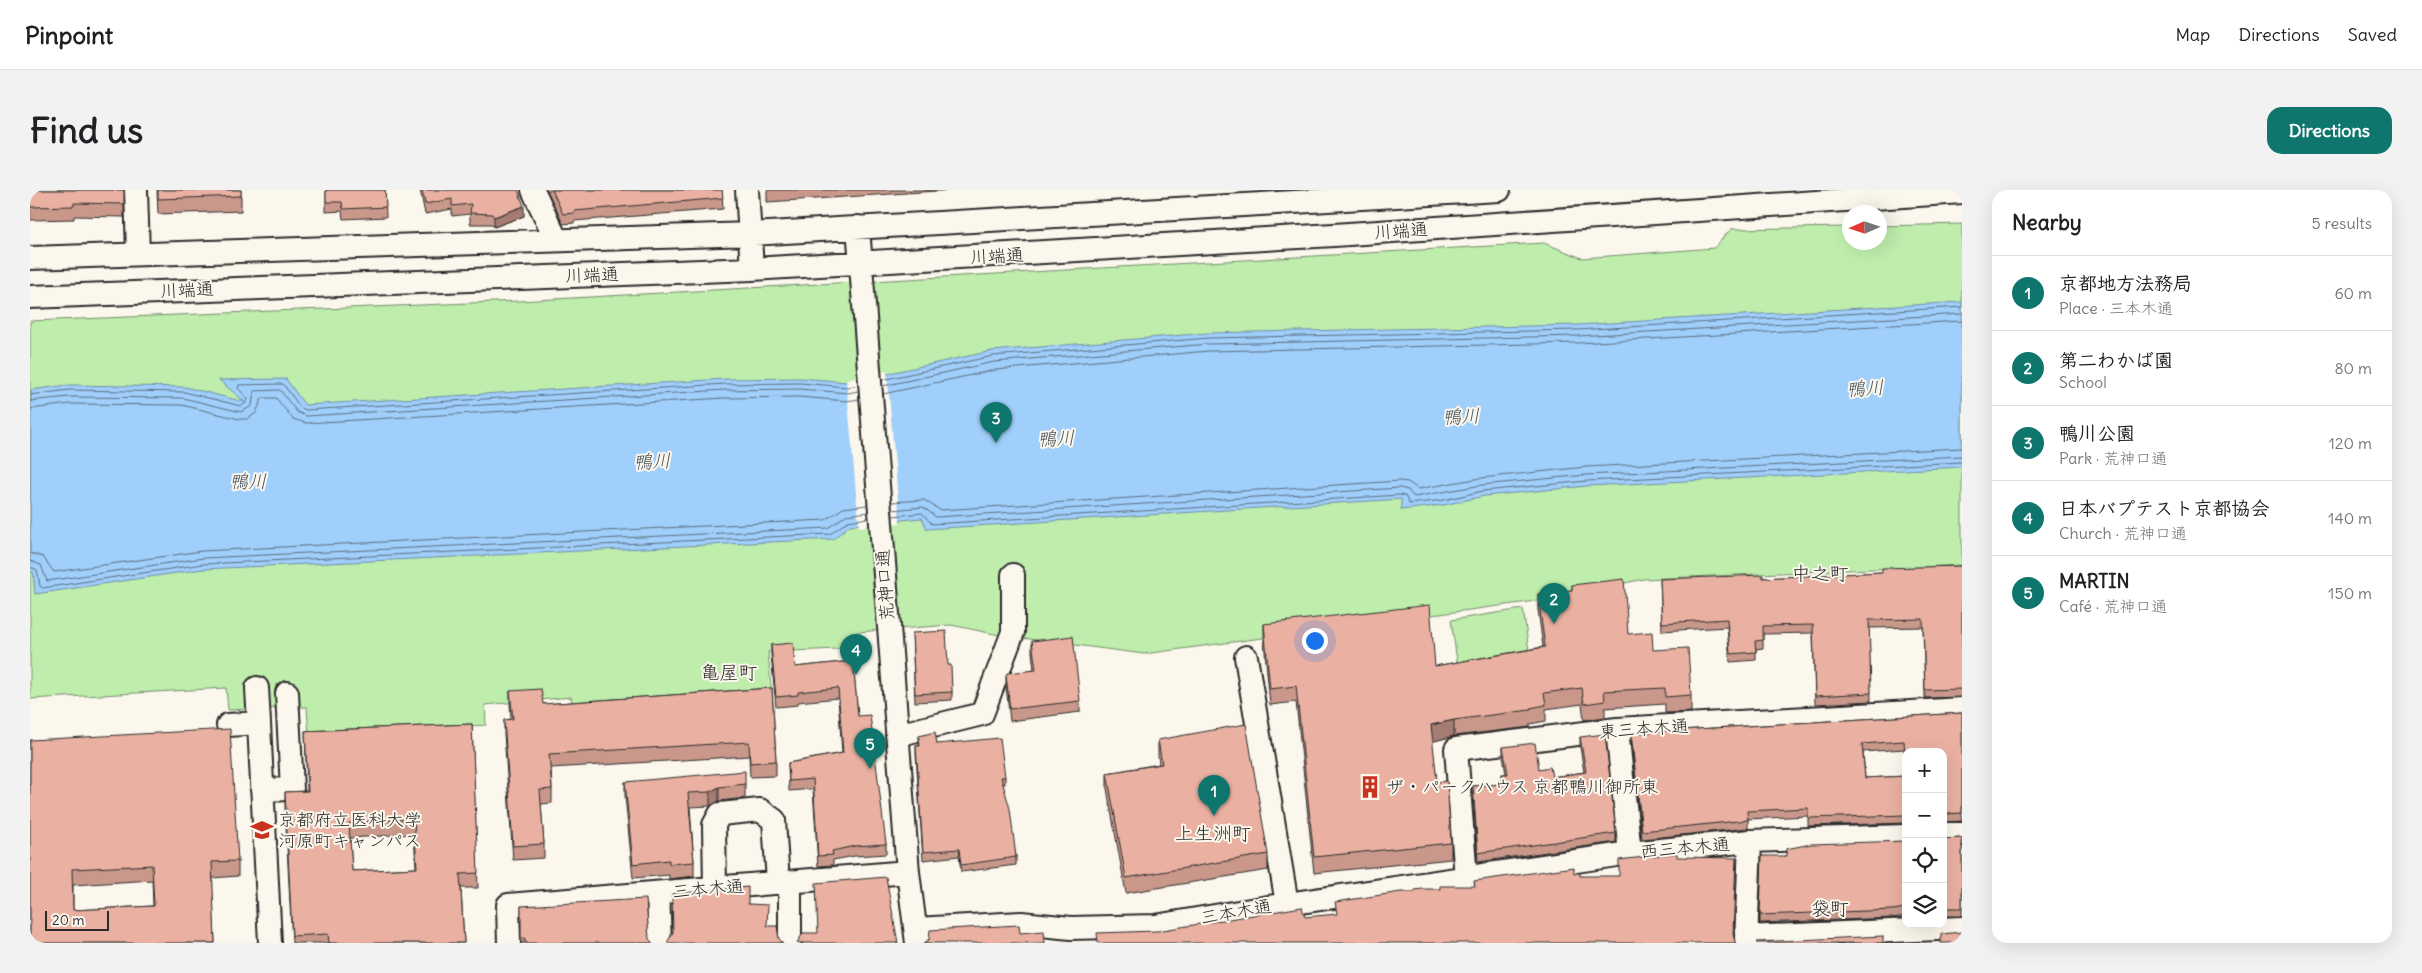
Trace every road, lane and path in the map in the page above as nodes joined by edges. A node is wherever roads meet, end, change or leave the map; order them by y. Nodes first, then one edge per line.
1 (136, 190) edge
2 (533, 190) edge
3 (747, 190) edge
4 (1498, 190) edge
5 (1457, 191) edge
6 (1962, 192) edge
7 (1348, 194) edge
8 (1846, 196) edge
9 (1186, 199) edge
10 (858, 227) junction
11 (750, 234) junction
12 (556, 239) junction
13 (138, 254) junction
14 (30, 258) edge
15 (861, 263) junction
16 (752, 269) junction
17 (30, 297) edge
18 (1013, 575) dead end
19 (1246, 657) dead end
20 (257, 688) dead end
21 (287, 693) dead end
22 (1962, 709) edge
23 (259, 723) junction
24 (228, 724) dead end
25 (1617, 729) junction
26 (897, 735) junction
27 (262, 790) junction
28 (1947, 834) edge
29 (1962, 834) edge
30 (1902, 836) edge
31 (1750, 841) junction
32 (1630, 853) junction
33 (908, 872) junction
34 (1466, 878) junction
35 (784, 882) junction
36 (715, 888) junction
37 (658, 893) junction
38 (1287, 904) junction
39 (1962, 928) edge
40 (916, 936) edge
41 (1919, 936) edge
42 (1746, 940) edge
43 (270, 943) edge
44 (509, 943) edge
45 (660, 943) edge
46 (790, 943) edge

1 - 13 street
2 - 12 street
3 - 11 street
4 - 5 street, 川端通
5 - 7 street, 川端通
6 - 8 street, 川端通
7 - 9 street, 川端通
8 - 15 street, 川端通
9 - 10 street, 川端通
10 - 11 street, 川端通
10 - 15 street, 荒神口通
11 - 12 street, 川端通
11 - 16 street
12 - 13 street, 川端通
13 - 14 street, 川端通
15 - 16 street, 川端通
15 - 26 street, 荒神口通
16 - 17 street, 川端通
18 - 26 street
19 - 38 street
20 - 23 street
21 - 27 street
22 - 25 street, 東三本木通
23 - 24 street
23 - 27 street
25 - 32 street
25 - 34 street, 東三本木通
26 - 33 street, 荒神口通
27 - 43 street
28 - 29 street
30 - 31 street, 西三本木通
31 - 32 street, 西三本木通
31 - 42 street
32 - 34 street, 西三本木通
33 - 35 street, 三本木通
33 - 40 street, 荒神口通
34 - 38 street, 三本木通
35 - 36 street, 三本木通
35 - 36 street
35 - 46 street
36 - 37 street, 三本木通
37 - 44 street, 三本木通
37 - 45 street
38 - 40 street, 三本木通
39 - 41 street
41 - 42 street

